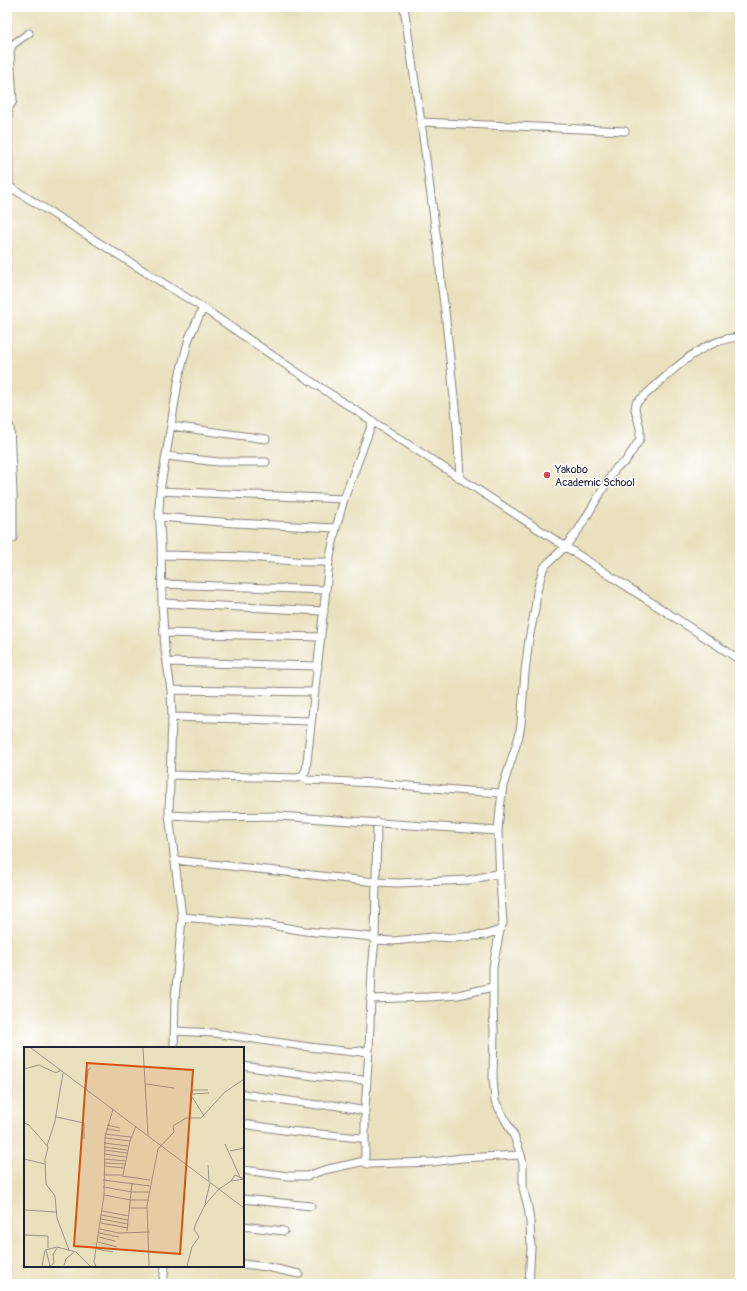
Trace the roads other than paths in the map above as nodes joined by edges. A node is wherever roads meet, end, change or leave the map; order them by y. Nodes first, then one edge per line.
1 (404, 7) edge
2 (29, 33) dead end
3 (421, 122) junction
4 (625, 130) dead end
5 (8, 185) edge
6 (203, 308) junction
7 (740, 337) edge
8 (373, 421) junction
9 (7, 422) edge
10 (171, 426) junction
11 (266, 439) dead end
12 (166, 456) junction
13 (266, 462) dead end
14 (460, 478) junction
15 (160, 491) junction
16 (344, 500) junction
17 (159, 517) junction
18 (336, 528) junction
19 (13, 538) dead end
20 (565, 547) junction
21 (162, 555) junction
22 (329, 562) junction
23 (162, 584) junction
24 (326, 590) junction
25 (162, 603) junction
26 (324, 611) junction
27 (164, 633) junction
28 (321, 637) junction
29 (740, 660) edge
30 (167, 662) junction
31 (318, 666) junction
32 (171, 690) junction
33 (315, 692) junction
34 (172, 717) junction
35 (311, 721) junction
36 (171, 775) junction
37 (302, 776) junction
38 (502, 793) junction
39 (169, 815) junction
40 (377, 822) junction
41 (498, 831) junction
42 (175, 860) junction
43 (500, 873) junction
44 (376, 882) junction
45 (182, 917) junction
46 (500, 930) junction
47 (375, 940) junction
48 (493, 987) junction
49 (370, 999) junction
50 (175, 1031) junction
51 (174, 1047) edge
52 (370, 1050) junction
53 (244, 1066) edge
54 (367, 1080) junction
55 (244, 1094) edge
56 (365, 1111) junction
57 (244, 1124) edge
58 (365, 1137) junction
59 (521, 1155) junction
60 (365, 1161) junction
61 (244, 1170) edge
62 (244, 1199) edge
63 (311, 1206) dead end
64 (244, 1226) edge
65 (284, 1231) dead end
66 (244, 1264) edge
67 (165, 1267) edge
68 (300, 1274) dead end
69 (163, 1284) edge
70 (529, 1284) edge

1 - 3 street
2 - 5 street
3 - 4 street
3 - 14 street
5 - 6 street
6 - 8 street
6 - 10 street
7 - 20 street
8 - 14 street
8 - 16 street
9 - 19 street
10 - 11 street
10 - 12 street
12 - 13 street
12 - 15 street
14 - 20 street
15 - 16 street
15 - 17 street
16 - 18 street
17 - 18 street
17 - 21 street
18 - 22 street
20 - 29 street
20 - 38 street
21 - 22 street
21 - 23 street
22 - 24 street
23 - 24 street
23 - 25 street
24 - 26 street
25 - 26 street
25 - 27 street
26 - 28 street
27 - 28 street
27 - 30 street
28 - 31 street
30 - 31 street
30 - 32 street
31 - 33 street
32 - 33 street
32 - 34 street
33 - 35 street
34 - 35 street
34 - 36 street
35 - 37 street
36 - 37 street
36 - 39 street
37 - 38 street
38 - 41 street
39 - 40 street
39 - 42 street
40 - 41 street
40 - 44 street
41 - 43 street
42 - 44 street
42 - 45 street
43 - 44 street
43 - 46 street
44 - 47 street
45 - 47 street
45 - 50 street
46 - 47 street
46 - 48 street
47 - 49 street
48 - 49 street
48 - 59 street
49 - 52 street
50 - 51 street
50 - 52 street
52 - 54 street
53 - 54 street
54 - 56 street
55 - 56 street
56 - 58 street
57 - 58 street
58 - 60 street
59 - 60 street
59 - 70 street
60 - 61 street
62 - 63 street
64 - 65 street
66 - 68 street
67 - 69 street

